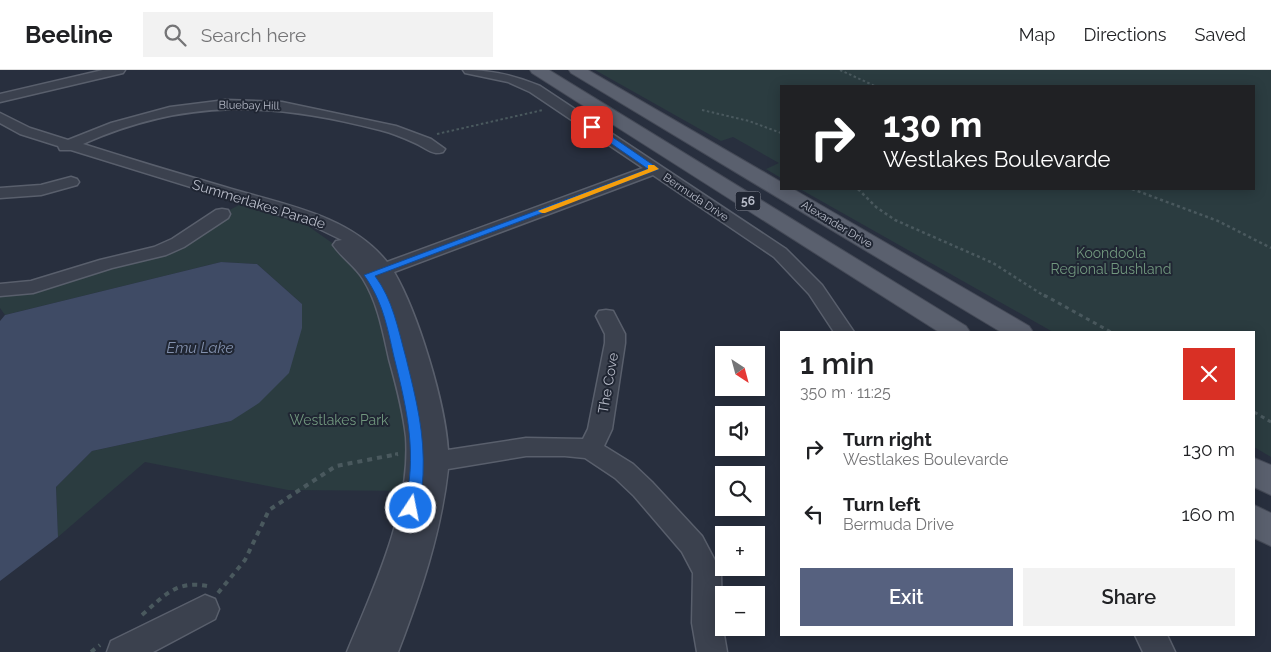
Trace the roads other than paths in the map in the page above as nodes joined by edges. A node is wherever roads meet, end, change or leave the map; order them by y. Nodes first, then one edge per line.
1 (120, 70) edge
2 (469, 70) edge
3 (538, 70) edge
4 (577, 70) edge
5 (50, 87) junction
6 (0, 98) edge
7 (0, 102) edge
8 (2, 123) edge
9 (65, 147) junction
10 (438, 149) dead end
11 (655, 169) junction
12 (71, 182) dead end
13 (0, 194) edge
14 (222, 214) dead end
15 (377, 272) junction
16 (0, 290) edge
17 (606, 316) dead end
18 (843, 331) edge
19 (955, 331) edge
20 (1018, 331) edge
21 (590, 449) junction
22 (413, 456) junction
23 (1255, 472) edge
24 (1271, 482) edge
25 (1255, 521) edge
26 (1271, 531) edge
27 (205, 609) road end
28 (1151, 636) edge
29 (122, 652) edge
30 (362, 652) edge
31 (383, 652) edge
32 (712, 652) edge
33 (1160, 652) edge

1 - 5 street
2 - 11 street, Bermuda Drive
3 - 19 main road, Alexander Drive / 56
4 - 20 main road, Alexander Drive / 56
5 - 6 street
5 - 7 street
8 - 9 street, Summerlakes Parade
9 - 10 street, Bluebay Hill
9 - 15 street, Summerlakes Parade
11 - 15 street
11 - 18 street, Bermuda Drive
12 - 13 street
14 - 16 street
15 - 22 street, Summerlakes Parade
17 - 21 street, The Cove
21 - 22 street
21 - 32 street
22 - 30 street, Summerlakes Parade
22 - 31 street, Summerlakes Parade
23 - 24 main road
25 - 26 main road
27 - 29 street
28 - 33 street

